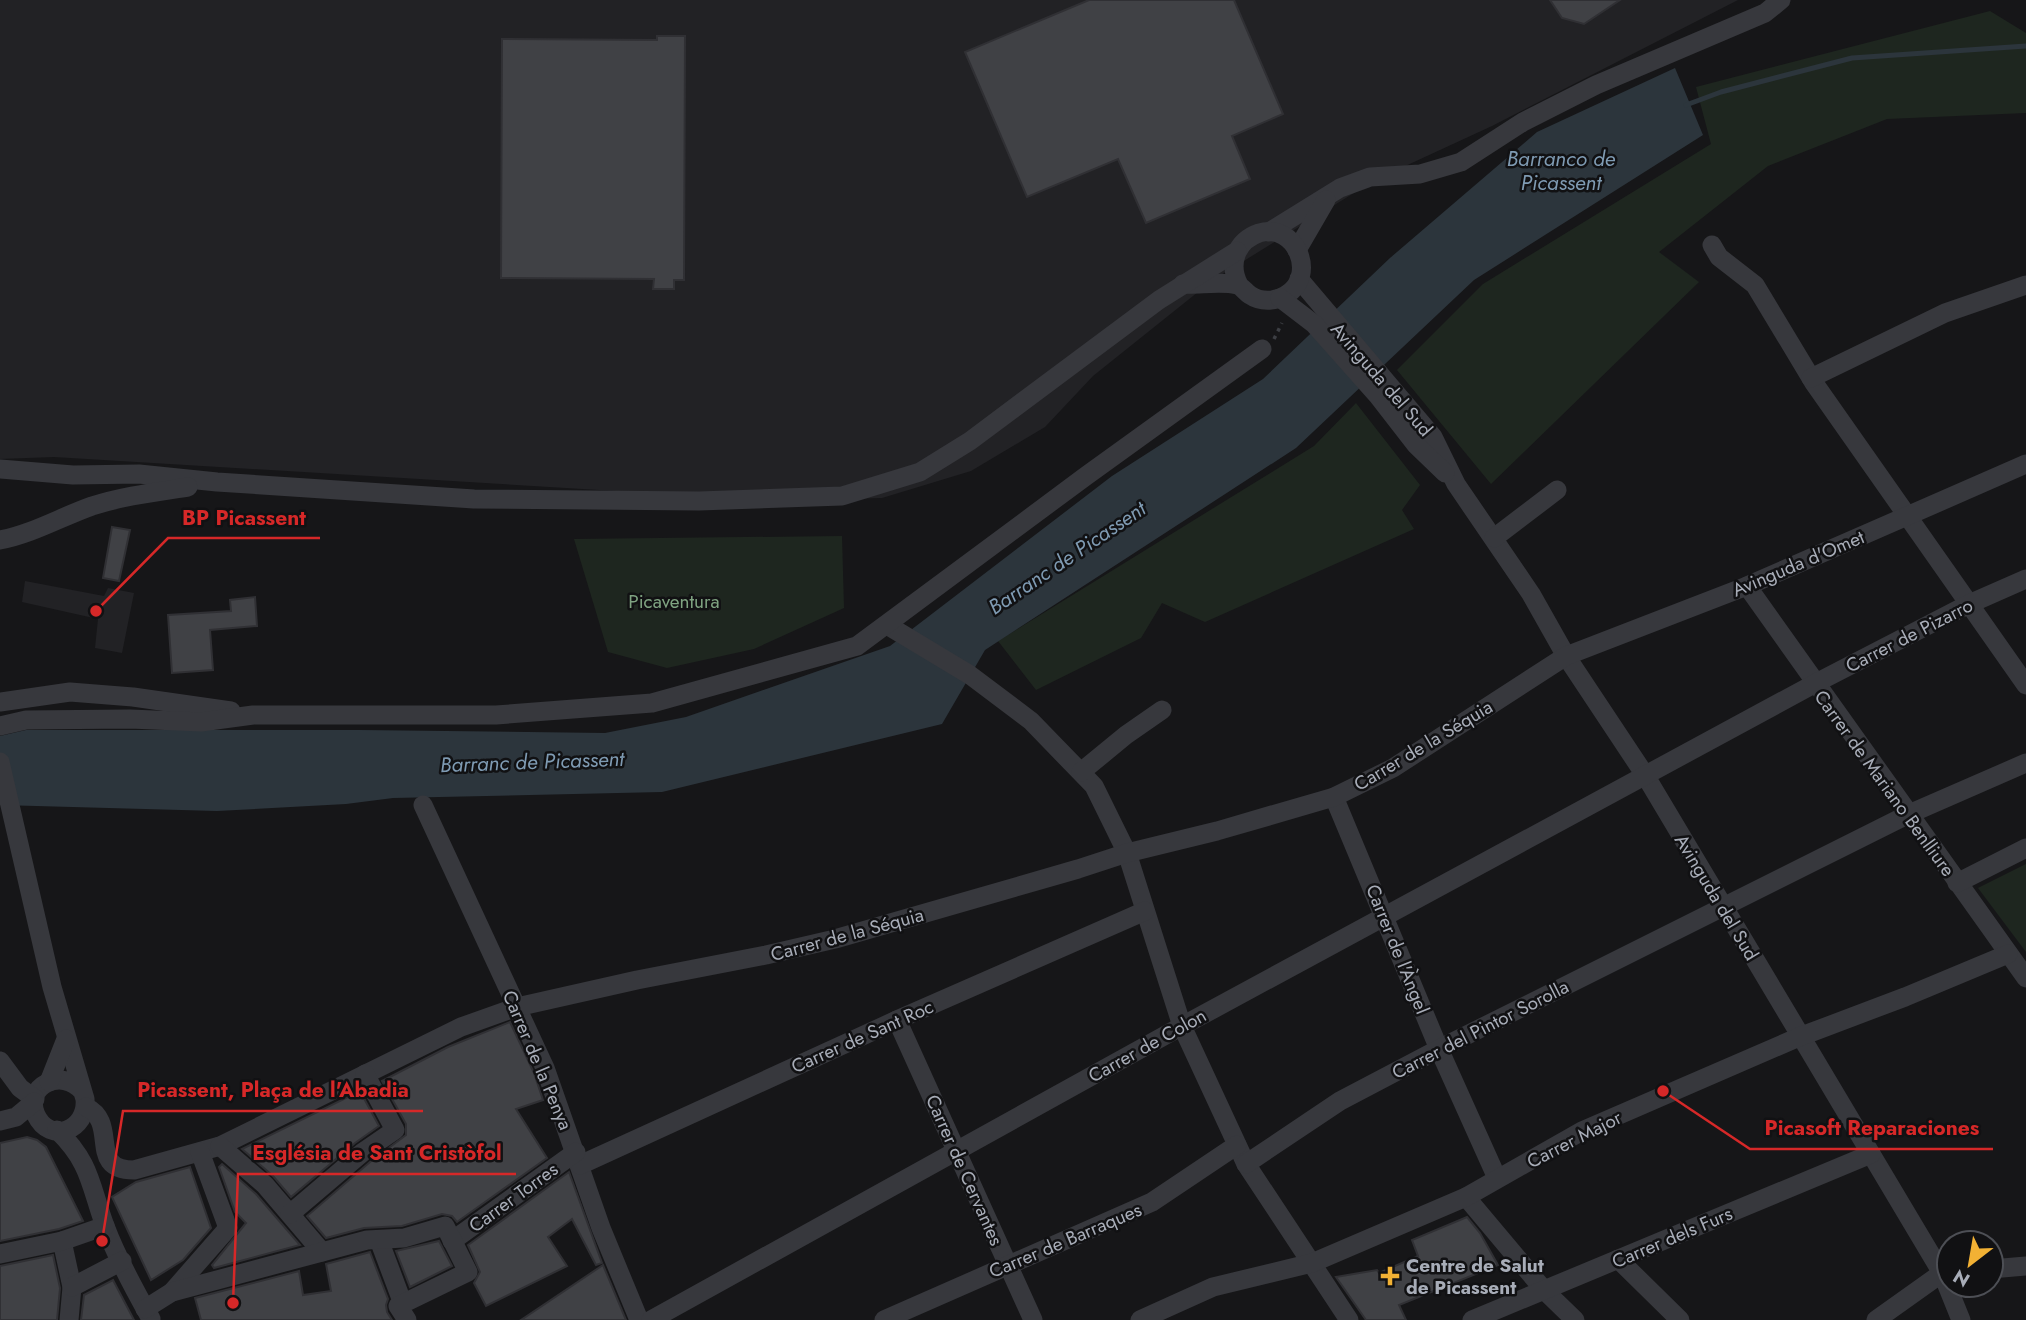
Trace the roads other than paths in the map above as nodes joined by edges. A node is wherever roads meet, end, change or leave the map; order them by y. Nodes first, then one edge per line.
1 (1781, 0) edge
2 (1326, 199) junction
3 (1269, 232) junction
4 (1712, 245) dead end
5 (1297, 250) junction
6 (1237, 251) junction
7 (1299, 279) junction
8 (1182, 284) junction
9 (1239, 285) junction
10 (2026, 285) edge
11 (1285, 302) junction
12 (1319, 317) junction
13 (1262, 349) road end
14 (1811, 378) junction
15 (2026, 464) edge
16 (0, 469) edge
17 (217, 482) junction
18 (1557, 490) dead end
19 (1907, 516) junction
20 (7, 538) edge
21 (1494, 538) junction
22 (0, 552) edge
23 (2026, 579) edge
24 (1747, 586) junction
25 (1969, 604) junction
26 (887, 625) junction
27 (1566, 656) junction
28 (1814, 684) junction
29 (2026, 685) edge
30 (0, 702) edge
31 (1162, 710) dead end
32 (253, 715) junction
33 (0, 726) edge
34 (0, 762) edge
35 (2026, 763) edge
36 (1081, 772) junction
37 (1645, 775) junction
38 (1334, 797) junction
39 (423, 805) dead end
40 (1909, 814) junction
41 (2026, 848) edge
42 (1127, 853) junction
43 (1957, 883) junction
44 (1723, 907) junction
45 (1145, 911) junction
46 (1385, 917) junction
47 (2008, 954) junction
48 (2026, 978) edge
49 (517, 1007) junction
50 (897, 1020) junction
51 (1182, 1026) junction
52 (1799, 1037) junction
53 (66, 1039) junction
54 (1439, 1049) junction
55 (0, 1061) edge
56 (365, 1074) junction
57 (49, 1082) junction
58 (84, 1099) junction
59 (35, 1100) junction
60 (8, 1119) edge
61 (61, 1132) junction
62 (1237, 1145) junction
63 (220, 1146) junction
64 (956, 1150) junction
65 (200, 1152) junction
66 (1871, 1154) junction
67 (578, 1159) junction
68 (1246, 1164) junction
69 (1497, 1178) junction
70 (1466, 1197) junction
71 (290, 1214) junction
72 (105, 1226) junction
73 (379, 1240) junction
74 (62, 1241) junction
75 (452, 1241) junction
76 (323, 1252) junction
77 (0, 1254) edge
78 (1935, 1256) edge
79 (1618, 1259) junction
80 (122, 1261) junction
81 (1312, 1263) junction
82 (1007, 1264) junction
83 (2026, 1266) edge
84 (2005, 1268) edge
85 (1935, 1280) edge
86 (72, 1287) junction
87 (1544, 1290) junction
88 (172, 1292) junction
89 (1954, 1299) edge
90 (405, 1312) edge
91 (148, 1315) edge
92 (69, 1320) edge
93 (639, 1320) edge
94 (651, 1320) edge
95 (884, 1320) edge
96 (1033, 1320) edge
97 (1140, 1320) edge
98 (1349, 1320) edge
99 (1472, 1320) edge
100 (1576, 1320) edge
101 (1680, 1320) edge
102 (1876, 1320) edge
103 (1961, 1320) edge

1 - 2 street
2 - 3 street
2 - 5 street
3 - 5 street
3 - 6 street
4 - 14 street
5 - 7 street
6 - 8 street
6 - 9 street
7 - 11 street
7 - 12 street, Avinguda del Sud
8 - 9 street
8 - 17 street
9 - 11 street
10 - 14 street
11 - 12 street, Avinguda del Sud
12 - 21 street, Avinguda del Sud
13 - 26 street
14 - 19 street
15 - 19 street, Avinguda d'Omet
16 - 17 street
17 - 20 street
18 - 21 street
19 - 24 street, Avinguda d'Omet
19 - 25 street
20 - 22 street
21 - 27 street, Avinguda del Sud
23 - 25 street, Carrer de Pizarro
24 - 27 street, Avinguda d'Omet
24 - 28 street, Carrer de Mariano Benlliure
25 - 28 street, Carrer de Pizarro
25 - 29 street
26 - 32 street
26 - 36 street
27 - 37 street, Avinguda del Sud
27 - 38 street, Carrer de la Séquia
28 - 37 street, Carrer de Pizarro
28 - 40 street, Carrer de Mariano Benlliure
30 - 32 street
31 - 36 street
32 - 33 street
34 - 53 street
35 - 40 street, Carrer del Pintor Sorolla
36 - 42 street
37 - 44 street, Avinguda del Sud
37 - 46 street, Carrer de Colon
38 - 42 street, Carrer de la Séquia
38 - 46 street, Carrer de l'Àngel
39 - 49 street, Carrer de la Penya
40 - 43 street, Carrer de Mariano Benlliure
40 - 44 street, Carrer del Pintor Sorolla
41 - 43 street
42 - 45 street
42 - 49 street, Carrer de la Séquia
43 - 47 street, Carrer de Mariano Benlliure
44 - 52 street, Avinguda del Sud
44 - 54 street, Carrer del Pintor Sorolla
45 - 50 street, Carrer de Sant Roc
45 - 51 street
46 - 51 street, Carrer de Colon
46 - 54 street, Carrer de l'Àngel
47 - 48 street, Carrer de Mariano Benlliure
47 - 52 street, Carrer Major
49 - 56 street, Carrer de la Séquia
49 - 67 street, Carrer de la Penya
50 - 64 street, Carrer de Cervantes
50 - 67 street, Carrer de Sant Roc
51 - 62 street
51 - 64 street, Carrer de Colon
52 - 66 street, Avinguda del Sud
52 - 69 street, Carrer Major
53 - 57 street
53 - 58 street
54 - 68 street, Carrer del Pintor Sorolla
54 - 69 street, Carrer de l'Àngel
55 - 59 street
56 - 63 street, Carrer de la Séquia
56 - 71 street
57 - 58 street
57 - 59 street
58 - 61 street
58 - 65 street, Carrer de la Séquia
59 - 60 street
59 - 61 street
60 - 61 street
61 - 72 street
62 - 68 street
62 - 82 street, Carrer de Barraques
63 - 65 street, Carrer de la Séquia
63 - 71 street
64 - 82 street, Carrer de Cervantes
64 - 94 street, Carrer de Colon
65 - 88 street
66 - 78 street, Avinguda del Sud
66 - 79 street, Carrer dels Furs
67 - 75 street, Carrer Torres
67 - 93 street, Carrer de la Penya
68 - 81 street
69 - 70 street, Carrer Major
70 - 81 street, Carrer Major
70 - 87 street
71 - 76 street
72 - 74 street
72 - 80 street
73 - 75 street
73 - 76 street
73 - 90 street
74 - 77 street
74 - 86 street
75 - 90 street, Carrer Torres
76 - 88 street
79 - 87 street, Carrer dels Furs
79 - 101 street
80 - 86 street
80 - 91 street
81 - 97 street, Carrer Major
81 - 98 street
82 - 95 street, Carrer de Barraques
82 - 96 street, Carrer de Cervantes
83 - 84 street
85 - 102 street
86 - 92 street
87 - 99 street, Carrer dels Furs
87 - 100 street
88 - 91 street
89 - 103 street, Avinguda del Sud

